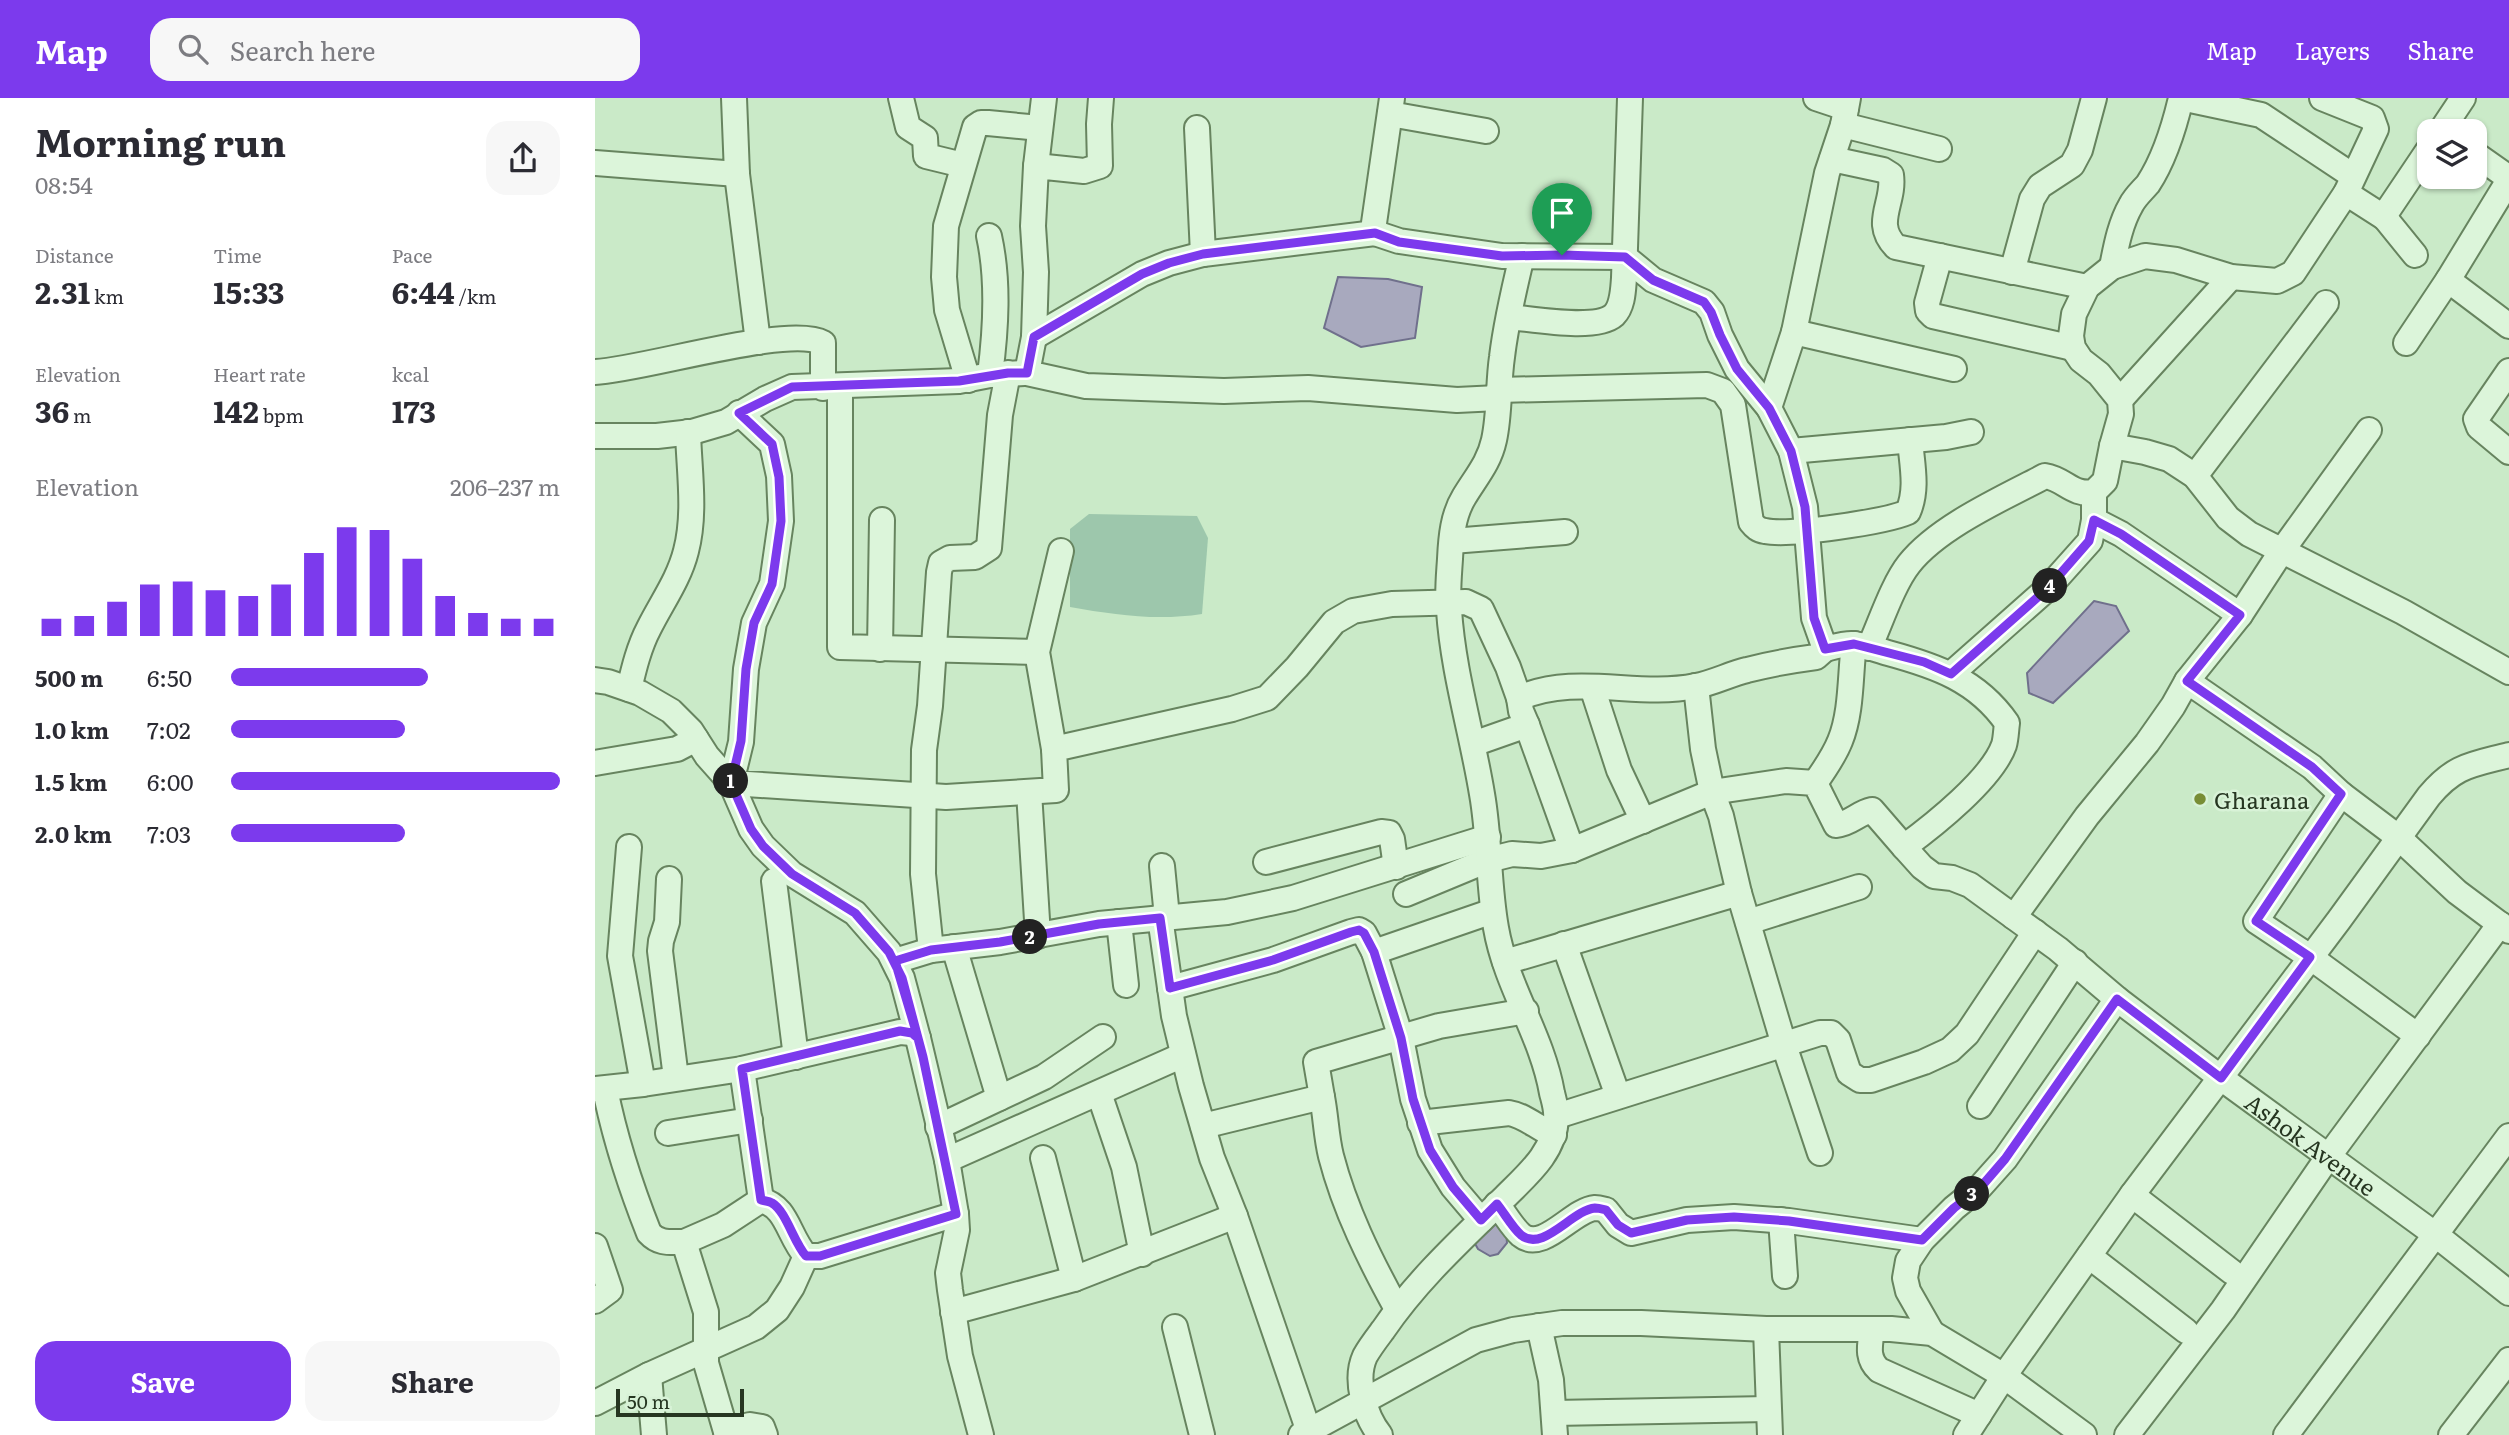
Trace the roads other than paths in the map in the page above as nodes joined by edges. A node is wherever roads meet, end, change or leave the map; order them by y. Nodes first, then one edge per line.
1 (734, 98) edge
2 (901, 98) edge
3 (1044, 98) edge
4 (1101, 98) edge
5 (1630, 98) edge
6 (1816, 98) edge
7 (2094, 98) edge
8 (2181, 98) edge
9 (2322, 98) edge
10 (2463, 98) edge
11 (1391, 106) edge
12 (2267, 106) edge
13 (1846, 110) edge
14 (2449, 119) edge
15 (1040, 128) junction
16 (1196, 128) dead end
17 (1486, 131) dead end
18 (1939, 149) dead end
19 (1832, 159) junction
20 (595, 163) edge
21 (2487, 163) edge
22 (963, 165) junction
23 (1036, 166) junction
24 (2417, 167) edge
25 (737, 174) junction
26 (2509, 179) edge
27 (2349, 184) junction
28 (2385, 218) junction
29 (1375, 233) junction
30 (989, 236) dead end
31 (1203, 254) junction
32 (2415, 255) dead end
33 (1522, 256) junction
34 (1940, 256) junction
35 (1625, 257) junction
36 (2112, 267) junction
37 (2012, 272) junction
38 (2231, 277) junction
39 (2448, 280) junction
40 (2087, 287) junction
41 (2326, 303) dead end
42 (1509, 317) junction
43 (2509, 326) edge
44 (1794, 332) junction
45 (1034, 337) junction
46 (758, 342) junction
47 (2406, 343) dead end
48 (2073, 348) junction
49 (1954, 369) dead end
50 (2509, 371) edge
51 (595, 372) edge
52 (998, 375) junction
53 (831, 387) junction
54 (1499, 394) junction
55 (2120, 400) junction
56 (1769, 408) junction
57 (739, 413) junction
58 (2369, 430) dead end
59 (688, 432) junction
60 (1971, 432) dead end
61 (595, 436) edge
62 (1910, 440) junction
63 (2112, 446) junction
64 (1791, 451) junction
65 (2509, 452) edge
66 (2195, 476) junction
67 (2094, 492) junction
68 (882, 520) dead end
69 (2094, 520) junction
70 (1808, 530) junction
71 (1565, 532) dead end
72 (1452, 541) junction
73 (1061, 551) dead end
74 (2281, 552) junction
75 (1448, 602) junction
76 (2240, 615) junction
77 (1861, 646) junction
78 (880, 649) junction
79 (1825, 649) junction
80 (934, 651) junction
81 (1037, 652) junction
82 (2509, 672) edge
83 (1951, 674) junction
84 (595, 680) edge
85 (2187, 681) junction
86 (1696, 686) junction
87 (1592, 687) junction
88 (629, 689) junction
89 (1520, 698) junction
90 (1527, 725) junction
91 (696, 739) junction
92 (1473, 744) junction
93 (1054, 749) junction
94 (2509, 755) edge
95 (595, 763) edge
96 (731, 783) junction
97 (1815, 783) junction
98 (1029, 792) junction
99 (1712, 792) junction
100 (2341, 794) junction
101 (924, 795) junction
102 (1643, 821) junction
103 (2398, 837) junction
104 (629, 847) dead end
105 (1905, 847) junction
106 (1488, 848) junction
107 (1572, 850) junction
108 (1266, 862) dead end
109 (1162, 866) dead end
110 (1396, 867) junction
111 (669, 879) dead end
112 (774, 881) dead end
113 (1859, 887) dead end
114 (1739, 892) junction
115 (1406, 894) dead end
116 (1493, 911) junction
117 (1164, 917) junction
118 (2014, 917) junction
119 (1119, 922) junction
120 (1748, 922) junction
121 (2505, 927) edge
122 (2035, 932) junction
123 (1038, 936) junction
124 (1564, 944) junction
125 (942, 949) junction
126 (1374, 952) junction
127 (2310, 957) junction
128 (895, 961) junction
129 (1505, 962) junction
130 (2075, 962) junction
131 (1126, 985) dead end
132 (1170, 988) junction
133 (2117, 999) junction
134 (1526, 1011) junction
135 (2418, 1036) junction
136 (1103, 1037) dead end
137 (918, 1038) junction
138 (1401, 1038) junction
139 (1784, 1045) junction
140 (1184, 1055) junction
141 (796, 1057) junction
142 (742, 1069) junction
143 (677, 1078) junction
144 (2221, 1078) junction
145 (643, 1084) junction
146 (600, 1089) edge
147 (1099, 1093) junction
148 (1618, 1096) junction
149 (1322, 1097) junction
150 (999, 1098) junction
151 (1980, 1106) dead end
152 (750, 1120) junction
153 (1420, 1123) junction
154 (1555, 1125) junction
155 (1203, 1126) junction
156 (938, 1127) junction
157 (668, 1133) dead end
158 (2509, 1136) edge
159 (1820, 1153) dead end
160 (2329, 1157) junction
161 (1043, 1158) dead end
162 (947, 1160) junction
163 (2132, 1195) junction
164 (761, 1200) junction
165 (1489, 1212) junction
166 (956, 1214) junction
167 (1235, 1216) junction
168 (1781, 1220) junction
169 (2436, 1235) junction
170 (1922, 1240) junction
171 (684, 1242) junction
172 (595, 1246) edge
173 (1142, 1254) junction
174 (806, 1256) junction
175 (2089, 1256) junction
176 (2232, 1272) dead end
177 (1785, 1276) dead end
178 (1074, 1279) junction
179 (2509, 1293) edge
180 (595, 1301) edge
181 (1397, 1309) junction
182 (953, 1311) junction
183 (1539, 1326) junction
184 (1175, 1327) dead end
185 (1766, 1329) junction
186 (1872, 1329) junction
187 (2186, 1331) dead end
188 (1932, 1333) junction
189 (705, 1350) junction
190 (2509, 1360) edge
191 (649, 1375) junction
192 (2004, 1376) junction
193 (1363, 1399) junction
194 (595, 1403) edge
195 (1768, 1409) junction
196 (1555, 1424) edge
197 (1972, 1425) edge
198 (726, 1433) edge
199 (977, 1434) edge
200 (1303, 1434) edge
201 (654, 1435) edge
202 (765, 1435) edge
203 (1202, 1435) edge
204 (1380, 1435) edge
205 (1770, 1435) edge
206 (2084, 1435) edge
207 (2127, 1435) edge
208 (2286, 1435) edge
209 (2451, 1435) edge

1 - 25 street
2 - 22 street
3 - 15 street
4 - 23 street
5 - 35 street
6 - 13 street
7 - 37 street
8 - 12 street
8 - 36 street
9 - 27 street
10 - 14 street
11 - 17 street
11 - 29 street
12 - 27 street
13 - 18 street
13 - 19 street
15 - 22 street
15 - 23 street
16 - 31 street
19 - 34 street
19 - 44 street
20 - 25 street
21 - 26 street
22 - 52 street
23 - 45 street
24 - 28 street
25 - 46 street
26 - 39 street
27 - 28 street
27 - 38 street
28 - 32 street
29 - 31 street
29 - 33 street
30 - 52 street
31 - 45 street
33 - 35 street
33 - 42 street
34 - 37 street
34 - 48 street
35 - 42 street
35 - 56 street
36 - 38 street
36 - 40 street
37 - 40 street
38 - 55 street
39 - 43 street
39 - 47 street
40 - 48 street
41 - 66 street
42 - 54 street
44 - 49 street
44 - 56 street
45 - 52 street
46 - 51 street
46 - 53 street
48 - 55 street
50 - 65 street
52 - 53 street
52 - 54 street
52 - 80 street
53 - 57 street
53 - 78 street
54 - 70 street
54 - 72 street
55 - 63 street
56 - 64 street
57 - 59 street
57 - 96 street
58 - 74 street
59 - 61 street
59 - 88 street
60 - 62 street
62 - 64 street
62 - 70 street
63 - 66 street
63 - 67 street
64 - 70 street
66 - 74 street
67 - 69 street
67 - 77 street
68 - 78 street
69 - 76 street
69 - 83 street
70 - 79 street
71 - 72 street
72 - 75 street
73 - 81 street
74 - 76 street
74 - 82 street
75 - 89 street
75 - 92 street
75 - 93 street
76 - 85 street
77 - 79 street
77 - 83 street
77 - 97 street
78 - 80 street
79 - 86 street
80 - 81 street
80 - 101 street
81 - 93 street
83 - 105 street
84 - 88 street
85 - 100 street
85 - 118 street
86 - 87 street
86 - 99 street
87 - 89 street
87 - 102 street
88 - 91 street
89 - 90 street
90 - 92 street
90 - 107 street
91 - 95 street
91 - 96 street
92 - 106 street
93 - 98 street
94 - 103 street
96 - 101 street
96 - 128 street
97 - 99 street
97 - 105 street, Ashok Avenue
98 - 101 street
98 - 123 street
99 - 102 street
99 - 114 street
100 - 103 street
100 - 127 street
101 - 125 street
102 - 107 street
103 - 121 street
103 - 127 street
104 - 145 street
105 - 118 street, Ashok Avenue
106 - 107 street
106 - 110 street
106 - 115 street
106 - 116 street
108 - 110 street
109 - 117 street
110 - 117 street
111 - 143 street
112 - 141 street
113 - 120 street
114 - 120 street
114 - 124 street
116 - 126 street
116 - 129 street
117 - 119 street
117 - 132 street
118 - 122 street, Ashok Avenue
119 - 123 street
119 - 131 street
120 - 139 street
121 - 135 street
122 - 130 street, Ashok Avenue
122 - 139 street
123 - 125 street
124 - 129 street
124 - 148 street
125 - 128 street
125 - 150 street
126 - 132 street
126 - 138 street
127 - 135 street
127 - 144 street
128 - 137 street
129 - 134 street
130 - 133 street, Ashok Avenue
130 - 151 street
132 - 140 street
133 - 144 street, Ashok Avenue
133 - 170 street
134 - 138 street
134 - 154 street
135 - 160 street
136 - 150 street
137 - 141 street
137 - 156 street
138 - 149 street
138 - 153 street
139 - 148 street
139 - 159 street
140 - 147 street
140 - 155 street
141 - 142 street
142 - 143 street
142 - 152 street
143 - 145 street
144 - 160 street, Ashok Avenue
144 - 163 street
145 - 146 street
146 - 171 street
147 - 162 street
147 - 173 street
148 - 154 street
149 - 155 street
149 - 181 street
150 - 156 street
152 - 157 street
152 - 164 street
153 - 154 street
153 - 165 street
154 - 165 street
155 - 167 street
156 - 162 street
158 - 169 street
160 - 169 street, Ashok Avenue
160 - 207 street
161 - 178 street
162 - 166 street
163 - 175 street
163 - 176 street
164 - 171 street
164 - 174 street
165 - 168 street
165 - 181 street
166 - 174 street
166 - 182 street
167 - 173 street
167 - 200 street
168 - 170 street
168 - 177 street
169 - 179 street, Ashok Avenue
169 - 208 street
170 - 188 street
171 - 189 street
172 - 180 street
173 - 178 street
174 - 189 street
175 - 187 street
175 - 192 street
178 - 182 street
181 - 193 street
182 - 199 street
183 - 185 street
183 - 193 street
183 - 196 street
184 - 203 street
185 - 186 street
185 - 195 street
186 - 188 street
186 - 197 street
188 - 192 street
189 - 191 street
189 - 198 street
190 - 209 street
191 - 194 street
191 - 201 street
192 - 197 street
192 - 206 street
193 - 200 street
193 - 204 street
195 - 196 street
195 - 205 street
198 - 202 street

